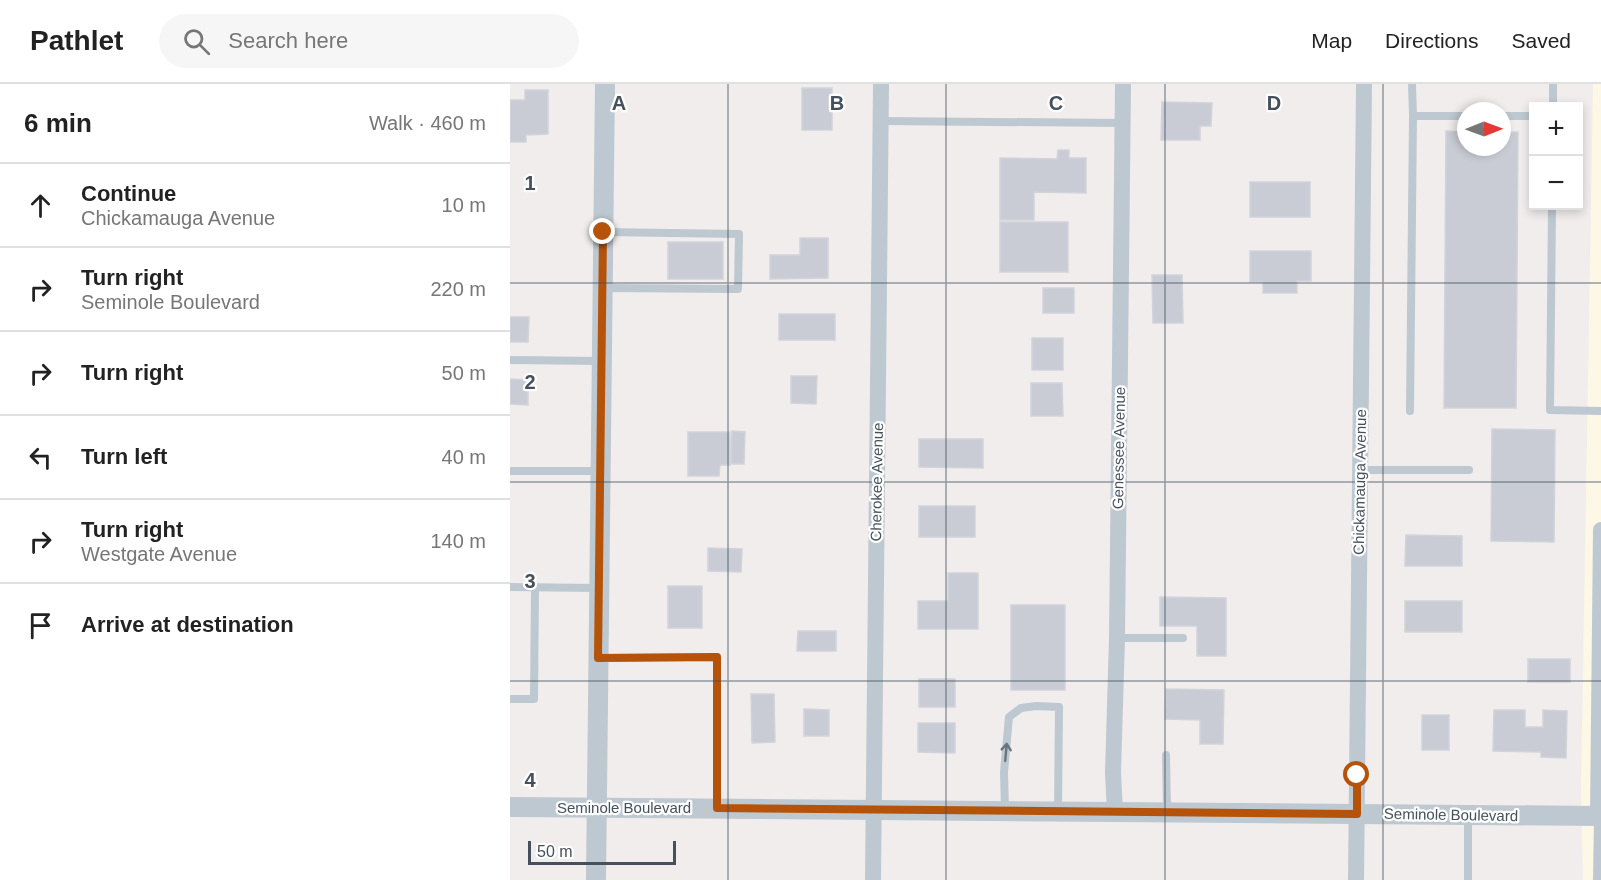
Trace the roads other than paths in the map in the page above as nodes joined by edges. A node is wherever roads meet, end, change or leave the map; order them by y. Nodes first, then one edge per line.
1 (604, 84) edge
2 (881, 84) edge
3 (1122, 84) edge
4 (1364, 84) edge
5 (1412, 84) edge
6 (1553, 84) edge
7 (1553, 102) edge
8 (1413, 116) junction
9 (1457, 116) edge
10 (1511, 116) edge
11 (1529, 116) edge
12 (881, 121) junction
13 (1122, 123) junction
14 (1552, 210) edge
15 (603, 232) junction
16 (603, 288) junction
17 (510, 360) edge
18 (602, 361) junction
19 (1410, 411) dead end
20 (1601, 411) edge
21 (1360, 470) junction
22 (1469, 470) dead end
23 (510, 471) edge
24 (600, 471) junction
25 (1601, 530) edge
26 (510, 587) edge
27 (535, 587) junction
28 (599, 588) junction
29 (1117, 638) junction
30 (1184, 638) dead end
31 (598, 658) junction
32 (510, 699) edge
33 (1166, 755) dead end
34 (1600, 786) edge
35 (510, 807) edge
36 (597, 808) junction
37 (717, 808) junction
38 (874, 810) junction
39 (1005, 811) junction
40 (1058, 811) junction
41 (1115, 812) junction
42 (1167, 812) junction
43 (1357, 814) junction
44 (1468, 815) junction
45 (1600, 816) edge
46 (596, 880) edge
47 (873, 880) edge
48 (1356, 880) edge
49 (1468, 880) edge
50 (1597, 880) edge

1 - 15 street
2 - 12 street, Cherokee Avenue
3 - 13 street, Genessee Avenue
4 - 21 street, Chickamauga Avenue
5 - 8 lane
6 - 7 lane
8 - 9 lane
8 - 19 lane
10 - 11 lane
12 - 13 lane
12 - 38 street, Cherokee Avenue
13 - 29 street, Genessee Avenue
14 - 20 lane
15 - 16 street
15 - 16 lane
16 - 18 street
17 - 18 lane
18 - 24 street
21 - 22 lane
21 - 43 street, Chickamauga Avenue
23 - 24 lane
24 - 28 street
25 - 34 street
26 - 27 lane
27 - 28 lane
27 - 32 lane
28 - 31 street
29 - 30 lane
29 - 41 street, Genessee Avenue
31 - 36 street
31 - 37 lane
33 - 42 lane
34 - 45 street
35 - 36 street, Seminole Boulevard
36 - 37 street, Seminole Boulevard
36 - 46 street
37 - 38 street, Seminole Boulevard
38 - 39 street, Seminole Boulevard
38 - 47 street, Cherokee Avenue
39 - 40 street, Seminole Boulevard
39 -> 40 lane
40 - 41 street, Seminole Boulevard
41 - 42 street, Seminole Boulevard
42 - 43 street, Seminole Boulevard
43 - 44 street, Seminole Boulevard
43 - 48 street, Chickamauga Avenue
44 - 45 street, Seminole Boulevard
44 - 49 lane
45 - 50 lane

